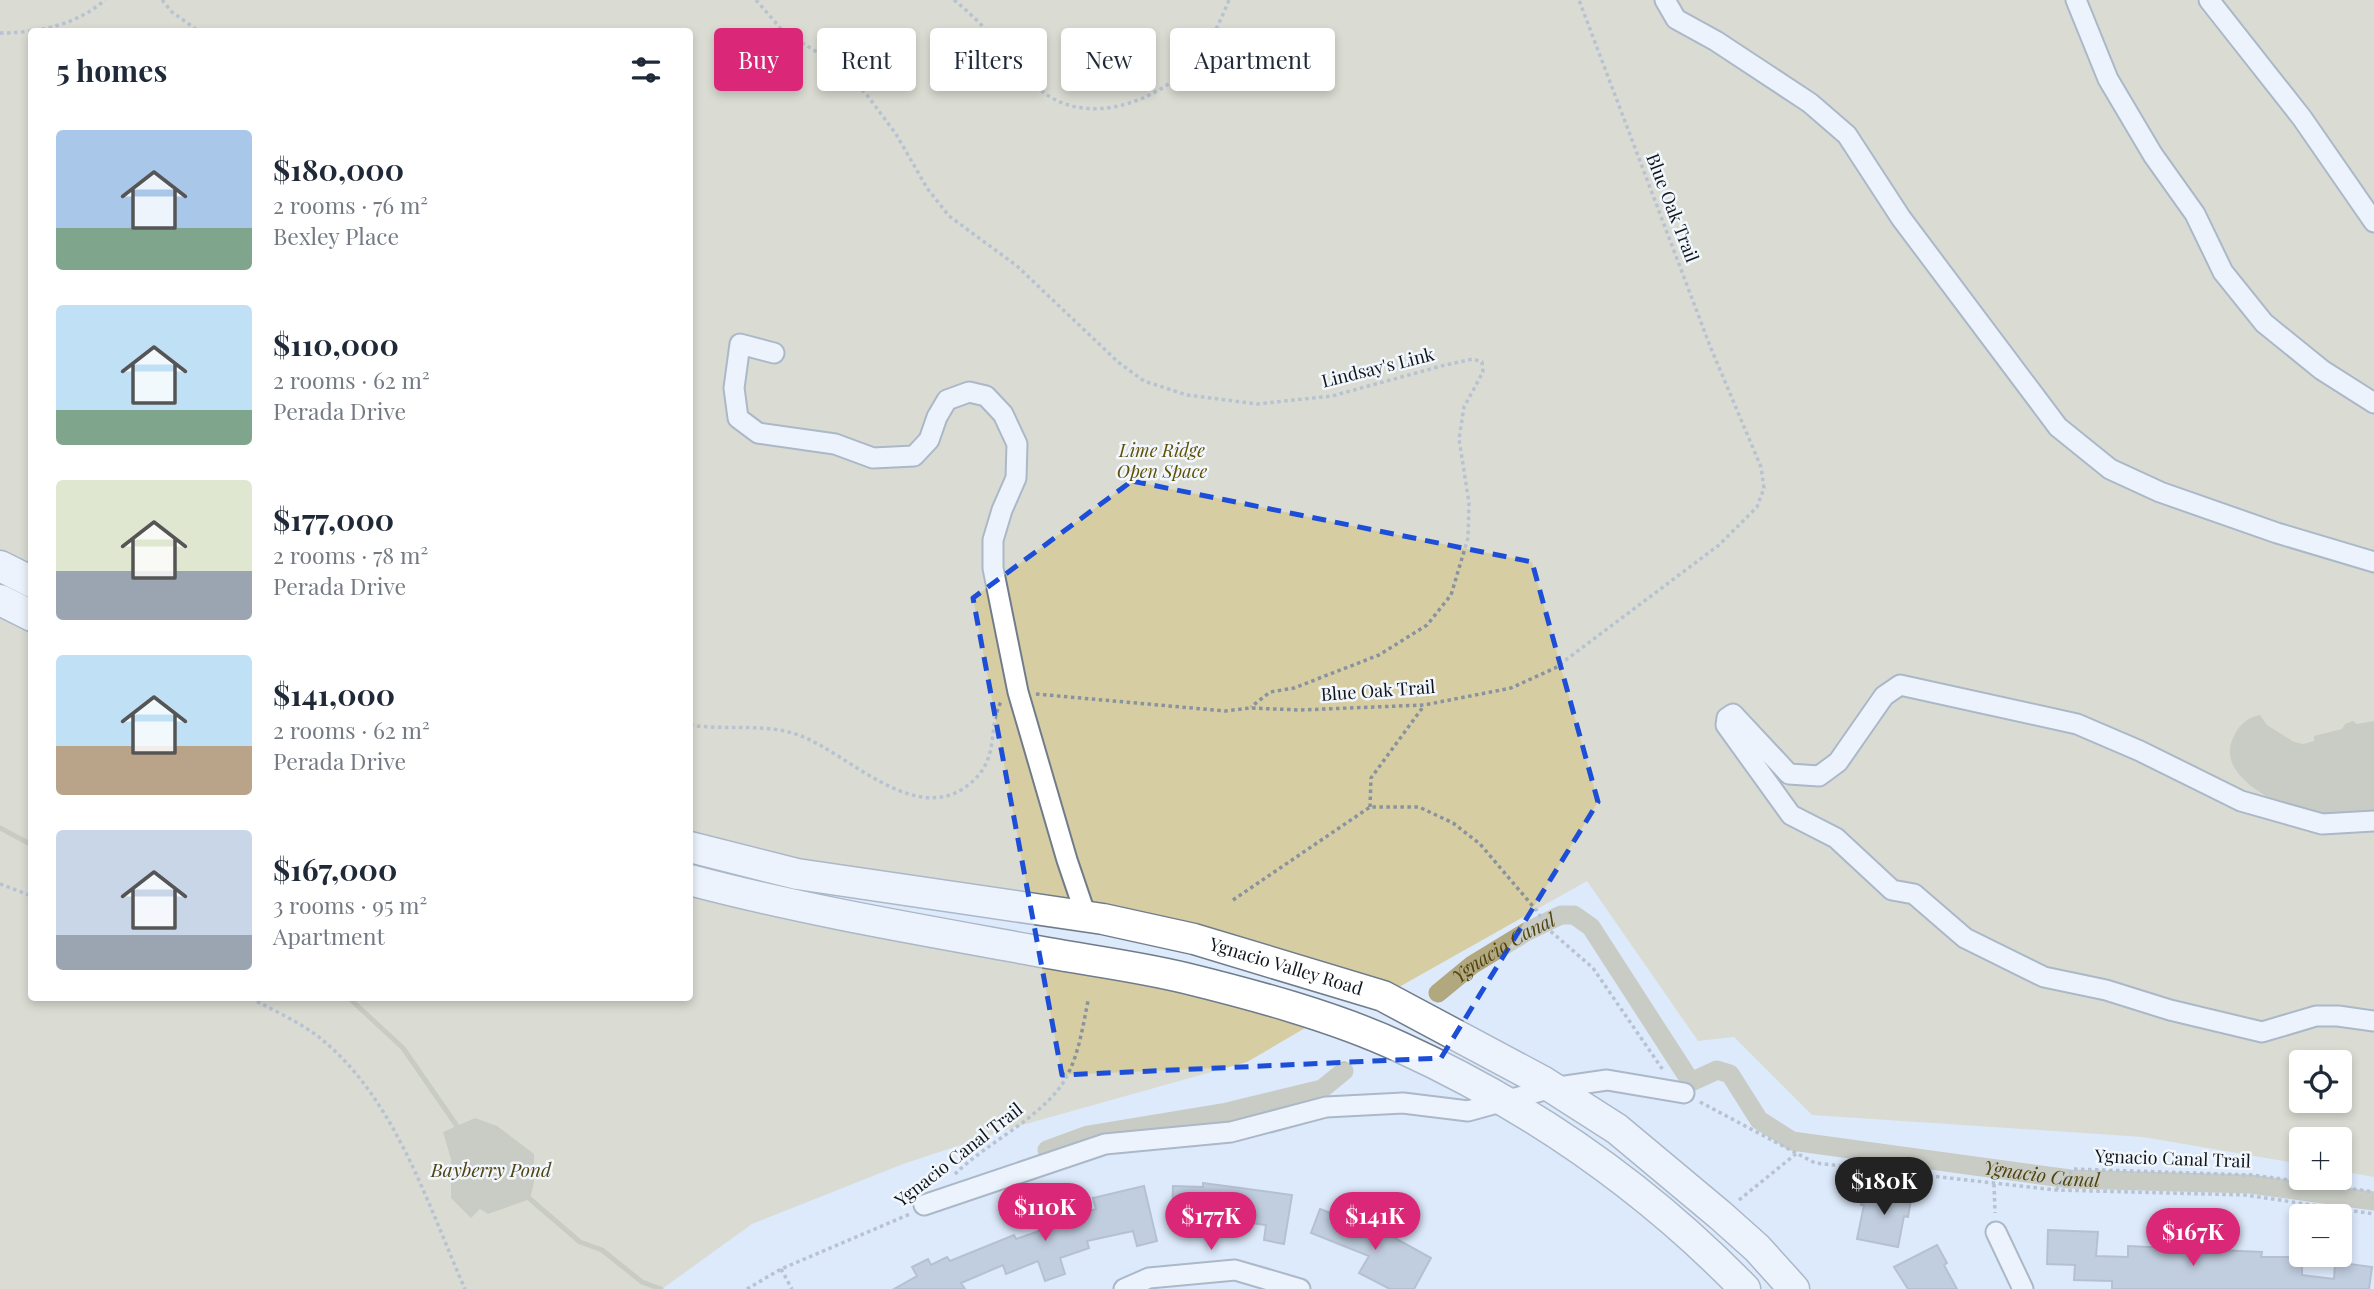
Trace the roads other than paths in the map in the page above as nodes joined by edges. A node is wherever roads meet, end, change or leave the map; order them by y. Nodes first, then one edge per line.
1 (1665, 0) edge
2 (2076, 0) edge
3 (2209, 0) edge
4 (2374, 222) edge
5 (774, 353) dead end
6 (2374, 403) edge
7 (2374, 562) edge
8 (0, 566) edge
9 (28, 580) edge
10 (0, 600) edge
11 (28, 614) edge
12 (2374, 821) edge
13 (693, 848) edge
14 (693, 881) edge
15 (1086, 916) junction
16 (2374, 1021) edge
17 (1552, 1088) junction
18 (1684, 1093) road end
19 (1502, 1101) junction
20 (924, 1205) road end
21 (1996, 1232) dead end
22 (1124, 1289) edge
23 (1300, 1289) edge
24 (1745, 1289) edge
25 (1794, 1289) edge
26 (2022, 1289) edge

1 - 7 street
2 - 6 street
3 - 4 street
5 - 15 street
8 - 9 highway
10 - 11 highway
12 - 16 street
13 - 15 highway, Ygnacio Valley Road
14 - 19 highway
15 - 17 highway, Ygnacio Valley Road
17 - 18 street
17 - 19 street
17 - 25 highway, Ygnacio Valley Road
19 - 20 street
19 - 24 highway
21 - 26 street
22 - 23 street

